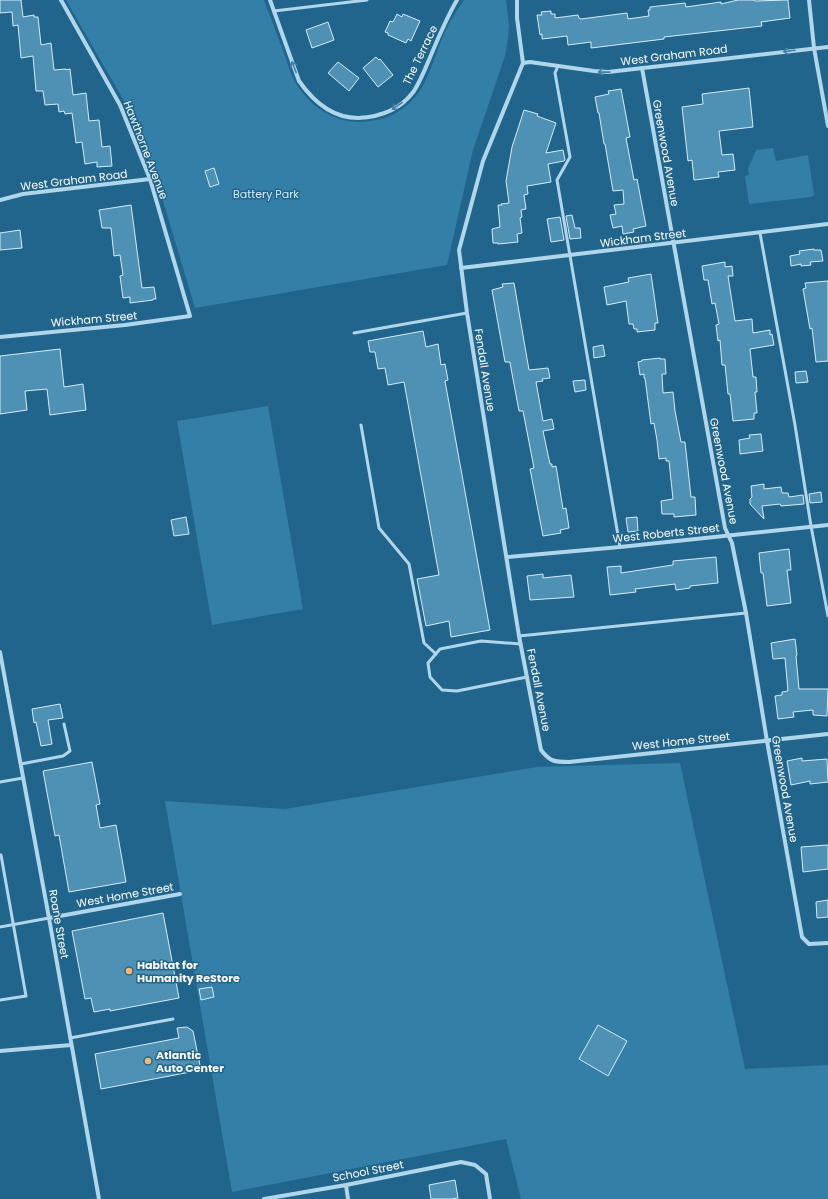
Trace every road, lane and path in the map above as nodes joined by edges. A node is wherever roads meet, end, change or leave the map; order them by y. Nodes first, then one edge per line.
1 (61, 0) edge
2 (270, 0) edge
3 (367, 0) edge
4 (457, 0) edge
5 (517, 0) edge
6 (809, 0) edge
7 (274, 11) junction
8 (828, 47) edge
9 (814, 48) junction
10 (523, 63) junction
11 (558, 66) junction
12 (642, 68) junction
13 (827, 112) edge
14 (828, 126) edge
15 (150, 179) junction
16 (0, 200) edge
17 (828, 224) edge
18 (760, 233) junction
19 (673, 243) junction
20 (569, 256) junction
21 (461, 268) junction
22 (467, 313) junction
23 (190, 316) joint
24 (354, 333) dead end
25 (0, 337) edge
26 (360, 425) dead end
27 (828, 525) edge
28 (811, 526) junction
29 (728, 535) junction
30 (620, 547) junction
31 (507, 557) junction
32 (746, 613) junction
33 (828, 616) edge
34 (519, 636) junction
35 (521, 644) junction
36 (0, 652) edge
37 (436, 654) junction
38 (2, 671) edge
39 (527, 677) junction
40 (64, 724) dead end
41 (828, 734) edge
42 (767, 741) junction
43 (541, 750) joint
44 (21, 764) junction
45 (23, 778) junction
46 (0, 782) edge
47 (0, 855) edge
48 (180, 894) dead end
49 (49, 918) junction
50 (13, 925) junction
51 (0, 927) edge
52 (828, 943) edge
53 (0, 1000) edge
54 (174, 1019) dead end
55 (70, 1038) junction
56 (71, 1045) junction
57 (0, 1050) edge
58 (346, 1185) junction
59 (99, 1199) edge
60 (264, 1199) edge
61 (348, 1199) edge
62 (490, 1199) edge

1 - 15 street, Hawthorne Avenue
2 - 7 street, The Terrace
3 - 7 lane
4 -> 7 street, The Terrace
5 - 10 street, Fendall Avenue
6 - 9 street
8 - 9 street, West Graham Road
9 -> 12 street, West Graham Road
9 - 13 street
10 - 11 street, West Graham Road
10 - 21 street, Fendall Avenue
12 -> 11 street, West Graham Road
11 - 20 lane
12 - 19 street, Greenwood Avenue
13 - 14 street
15 - 16 street, West Graham Road
15 - 23 street, Hawthorne Avenue
17 - 18 street, Wickham Street
18 - 19 street, Wickham Street
18 - 28 lane
19 - 20 street, Wickham Street
19 - 29 street, Greenwood Avenue
20 - 21 street, Wickham Street
20 - 30 lane
21 - 22 street, Fendall Avenue
22 - 24 lane
22 - 31 street, Fendall Avenue
23 - 25 street, Wickham Street
26 - 37 lane
27 - 28 street, West Roberts Street
28 - 29 street, West Roberts Street
28 - 33 lane
29 - 30 street, West Roberts Street
29 - 32 street, Greenwood Avenue
30 - 31 street, West Roberts Street
31 - 34 street, Fendall Avenue
32 - 34 lane
32 - 42 street, Greenwood Avenue
34 - 35 street, Fendall Avenue
35 - 37 lane
35 - 39 street, Fendall Avenue
36 - 38 street, Roane Street
37 - 39 lane
38 - 44 street, Roane Street
39 - 43 street, Fendall Avenue
40 - 44 lane
41 - 42 street, West Home Street
42 - 43 street, West Home Street
42 - 52 street, Greenwood Avenue
44 - 45 street, Roane Street
45 - 46 lane
45 - 49 street, Roane Street
47 - 50 lane
48 - 49 street, West Home Street
49 - 50 lane
49 - 55 street, Roane Street
50 - 51 lane
50 - 53 lane
54 - 55 lane
55 - 56 street, Roane Street
56 - 57 street
56 - 59 street, Roane Street
58 - 60 street, School Street
58 - 61 street
58 - 62 street, School Street

